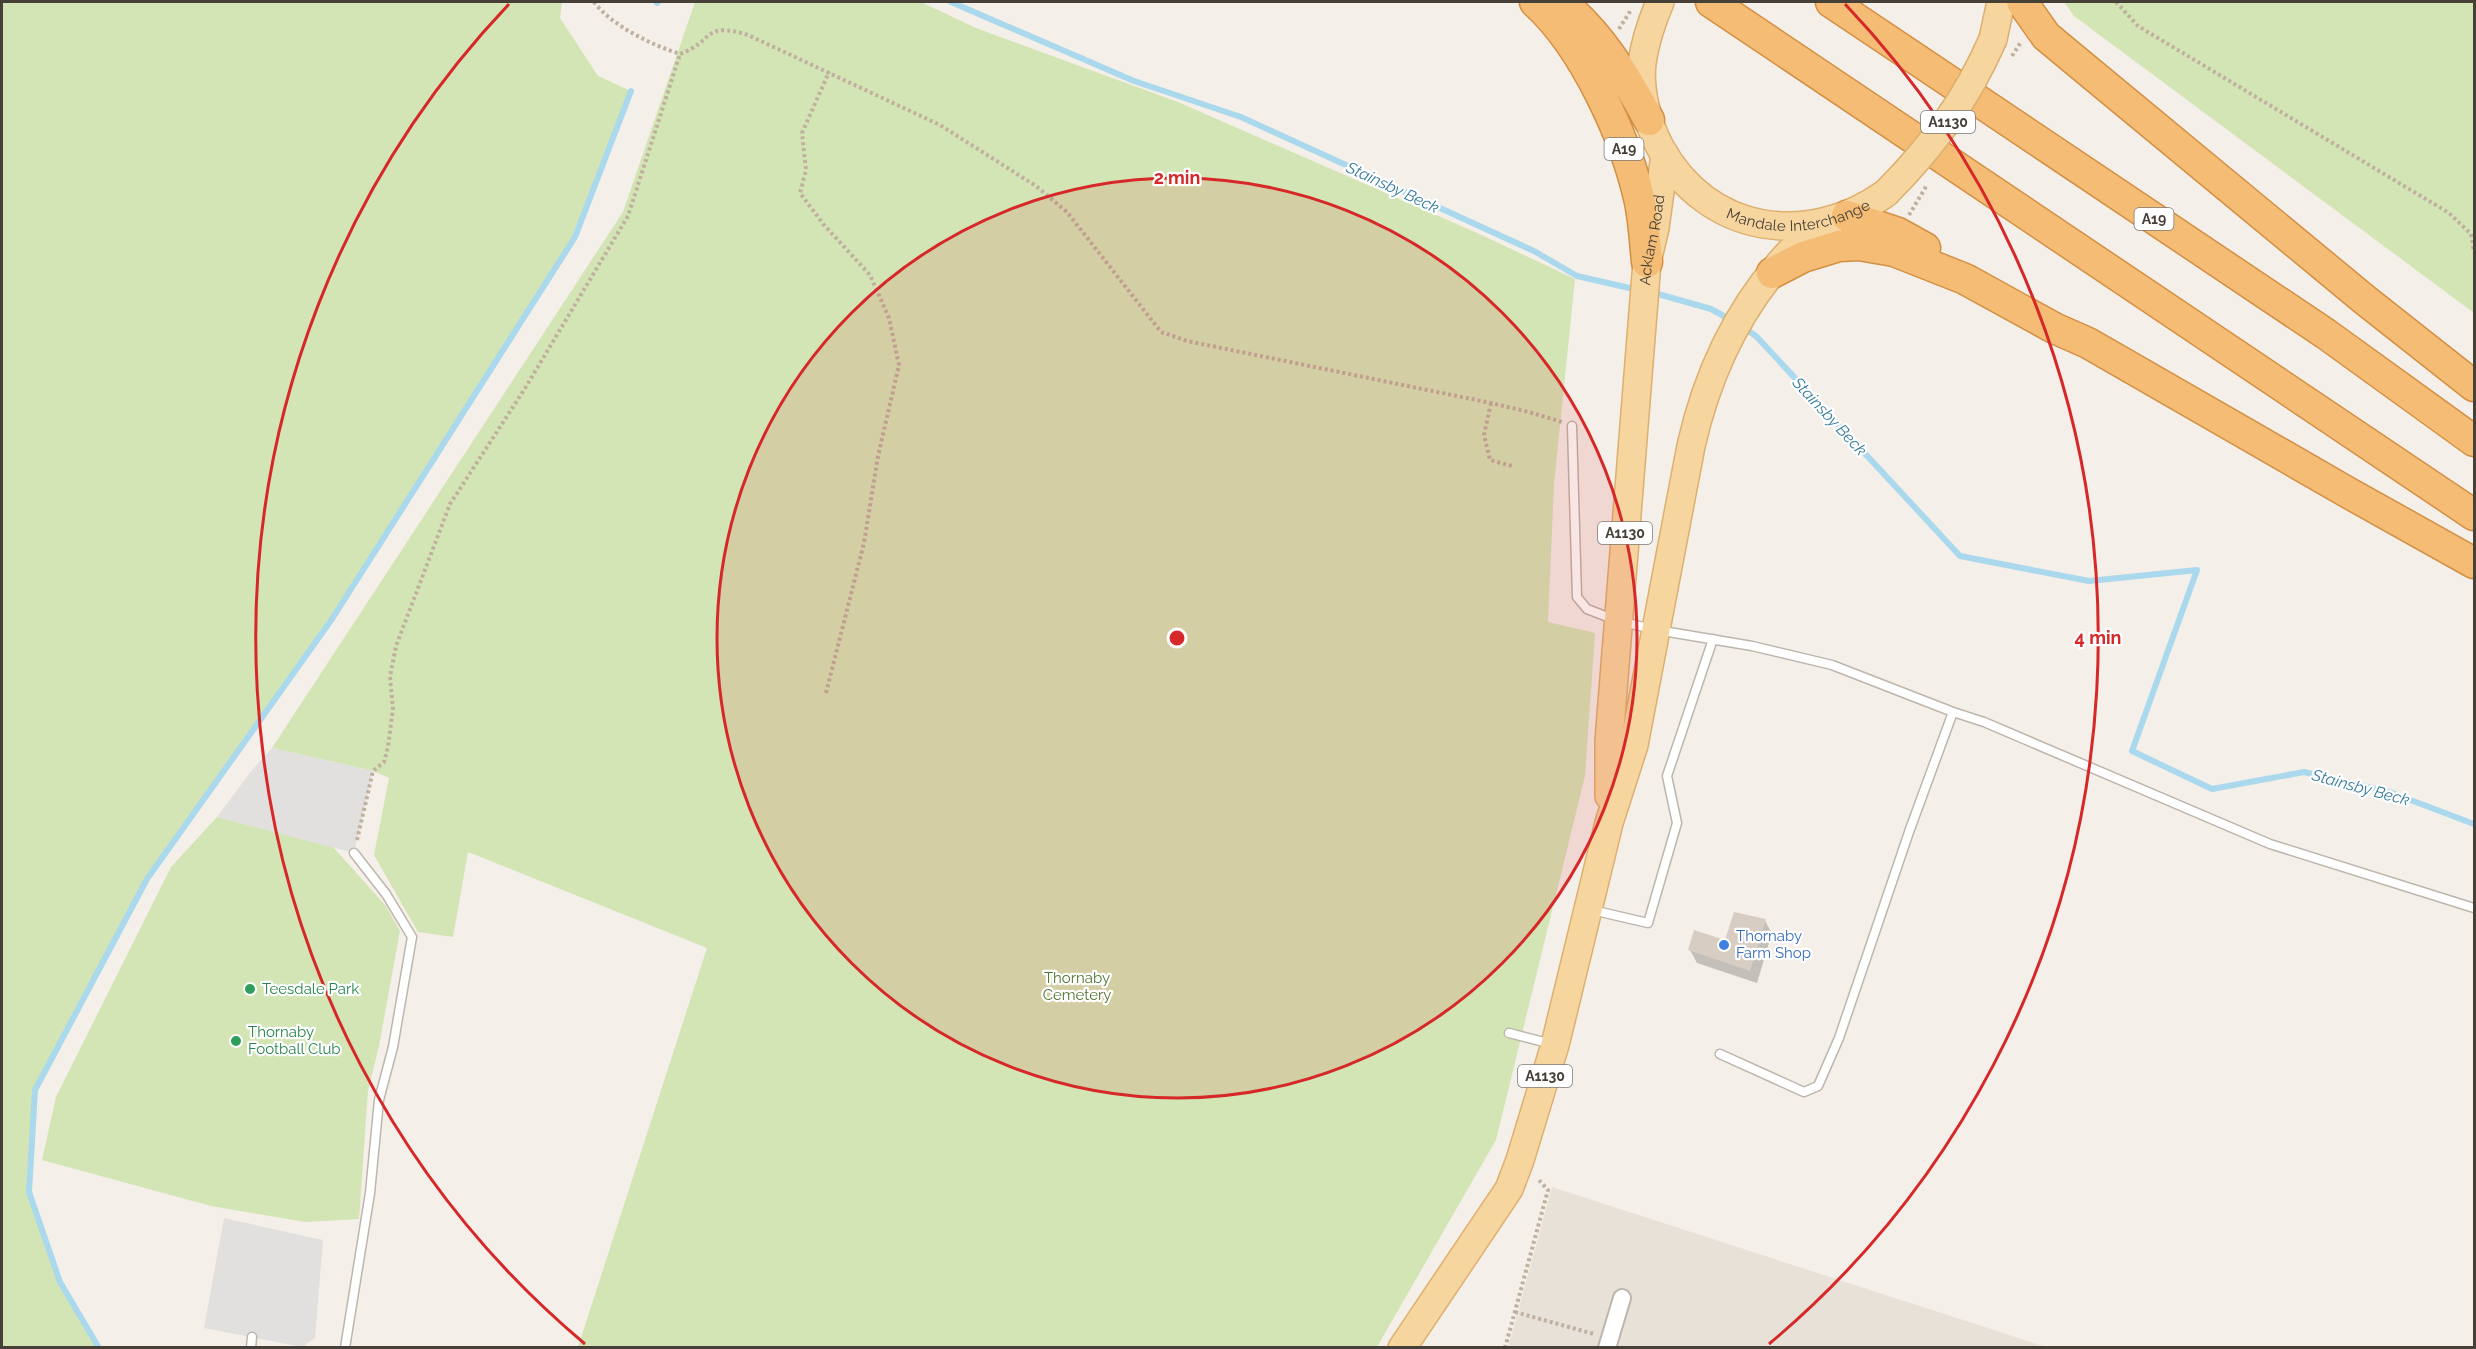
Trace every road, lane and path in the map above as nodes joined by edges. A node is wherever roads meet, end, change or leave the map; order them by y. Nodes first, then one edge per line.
1 (594, 2) edge
2 (1535, 2) edge
3 (1561, 2) edge
4 (1636, 2) edge
5 (1660, 2) edge
6 (1711, 2) edge
7 (1831, 2) edge
8 (2001, 2) edge
9 (2116, 2) edge
10 (2029, 12) edge
11 (1613, 37) dead end
12 (680, 54) junction
13 (2008, 62) dead end
14 (830, 72) junction
15 (1649, 120) junction
16 (1665, 155) junction
17 (1837, 219) junction
18 (2475, 252) edge
19 (1647, 267) junction
20 (1772, 273) junction
21 (1965, 279) junction
22 (2475, 386) edge
23 (1491, 403) junction
24 (1572, 426) joint
25 (2475, 441) edge
26 (1512, 466) dead end
27 (2475, 515) edge
28 (2475, 562) edge
29 (1618, 621) junction
30 (1657, 630) junction
31 (1713, 639) junction
32 (826, 693) dead end
33 (1953, 712) junction
34 (1609, 823) junction
35 (354, 853) joint
36 (2475, 908) edge
37 (1589, 910) junction
38 (1509, 1033) dead end
39 (1555, 1045) junction
40 (1720, 1054) dead end
41 (1520, 1160) junction
42 (1622, 1298) dead end
43 (1515, 1312) junction
44 (252, 1337) dead end
45 (1608, 1343) edge
46 (251, 1347) edge
47 (345, 1347) edge
48 (1402, 1347) edge
49 (1505, 1347) edge

1 - 12 path
2 - 19 highway, A19
3 - 15 highway, A19
4 - 11 path
5 - 15 main road, Mandale Interchange
6 - 27 highway
7 - 25 highway, A19
8 - 17 main road, Mandale Interchange / A1130, bridge
9 - 18 path
10 - 13 path
10 - 22 highway
12 - 14 path
12 - 35 path
14 - 23 path
14 - 32 path
15 - 16 main road, Mandale Interchange
16 - 17 main road, Mandale Interchange
16 - 19 main road, Acklam Road / A1130
17 - 20 main road, A1130
17 - 21 highway
19 - 29 main road, Acklam Road / A1130
20 - 21 highway
20 - 30 main road, A1130
21 - 28 highway
23 - 24 path
23 - 26 path
24 - 29 lane
29 - 30 lane
29 - 34 main road, A1130
30 - 31 lane
30 - 34 main road, A1130
31 - 33 lane
31 - 37 lane
33 - 36 lane
33 - 40 lane
34 - 37 main road, A1130
35 - 47 lane
37 - 39 main road, A1130
38 - 39 lane
39 - 41 main road, A1130
41 - 43 path
41 - 48 main road, A1130
42 - 45 street
43 - 45 path
43 - 49 path
44 - 46 lane

